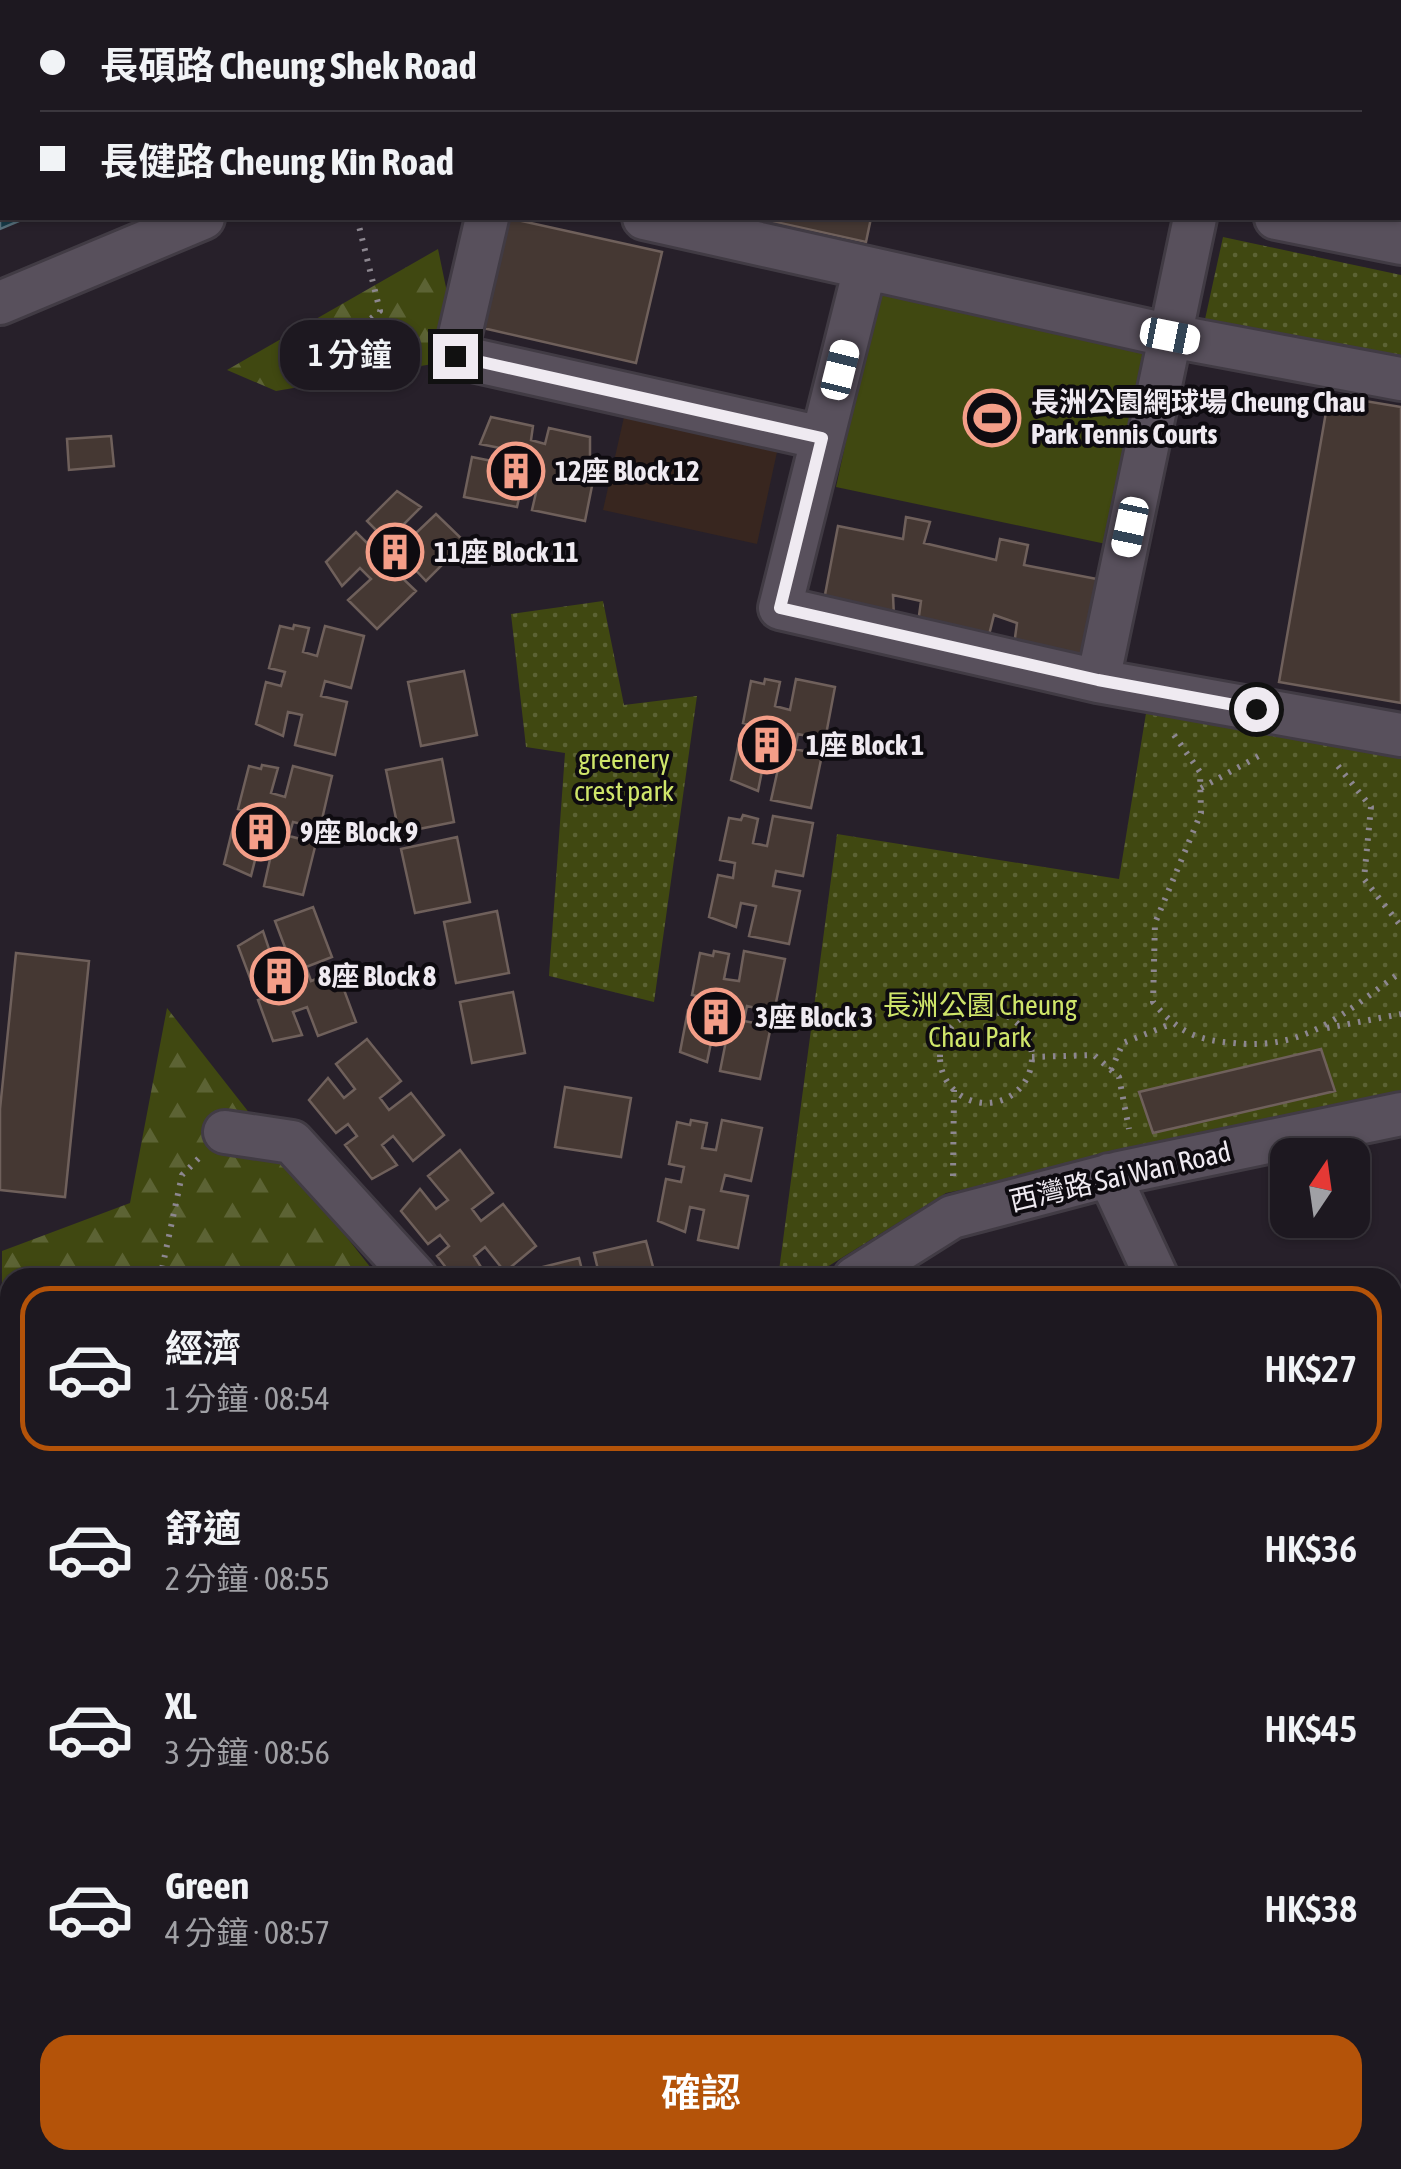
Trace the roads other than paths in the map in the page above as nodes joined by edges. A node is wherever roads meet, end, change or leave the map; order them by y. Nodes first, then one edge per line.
1 (197, 220) edge
2 (487, 220) edge
3 (653, 220) edge
4 (1195, 220) edge
5 (1286, 220) edge
6 (1401, 242) edge
7 (865, 268) junction
8 (0, 303) edge
9 (1170, 336) junction
10 (1401, 379) edge
11 (822, 438) junction
12 (1098, 680) junction
13 (1401, 735) edge
14 (1401, 1114) edge
15 (225, 1132) road end
16 (1123, 1172) junction
17 (407, 1268) edge
18 (871, 1268) edge
19 (1154, 1268) edge

1 - 8 street
2 - 11 street
3 - 7 street
4 - 9 street
5 - 6 street
7 - 9 street
7 - 11 street
9 - 10 street
9 - 12 street
11 - 12 street
12 - 13 street
14 - 16 street, 西灣路 Sai Wan Road
15 - 17 street
16 - 18 street, 西灣路 Sai Wan Road
16 - 19 street

